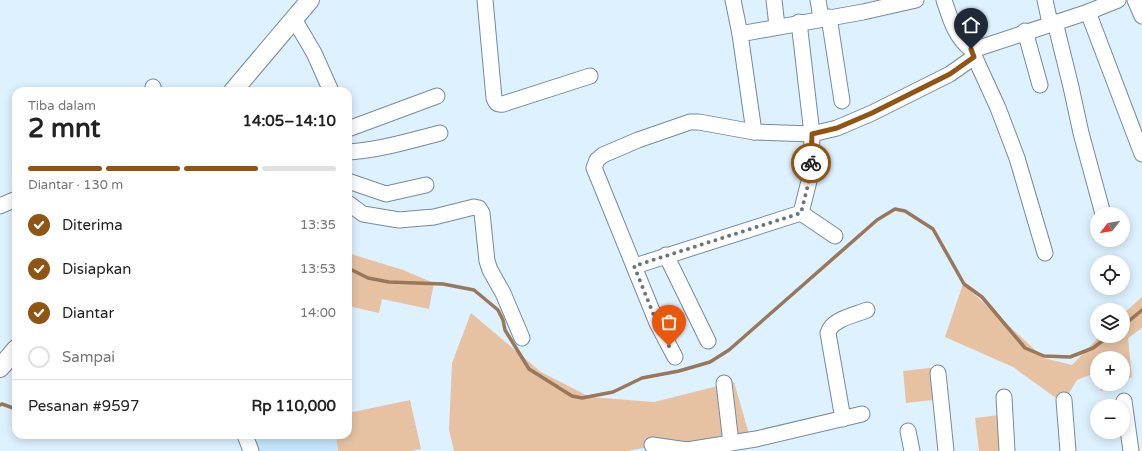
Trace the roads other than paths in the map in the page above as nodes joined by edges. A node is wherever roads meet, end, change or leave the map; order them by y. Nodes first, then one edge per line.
1 (310, 0) edge
2 (485, 0) edge
3 (733, 0) edge
4 (774, 0) edge
5 (818, 0) edge
6 (916, 0) edge
7 (944, 0) edge
8 (1045, 0) edge
9 (1118, 0) edge
10 (1135, 0) edge
11 (862, 6) edge
12 (1088, 12) junction
13 (1142, 16) edge
14 (825, 18) junction
15 (294, 19) junction
16 (799, 22) junction
17 (1052, 23) junction
18 (777, 26) junction
19 (1025, 31) junction
20 (740, 34) junction
21 (972, 53) junction
22 (590, 76) dead end
23 (1040, 85) dead end
24 (236, 87) edge
25 (329, 87) edge
26 (437, 96) dead end
27 (842, 101) dead end
28 (352, 128) edge
29 (754, 132) junction
30 (440, 133) dead end
31 (812, 134) junction
32 (352, 152) edge
33 (1142, 154) edge
34 (352, 182) edge
35 (426, 185) dead end
36 (12, 202) edge
37 (0, 206) edge
38 (352, 206) edge
39 (1101, 207) edge
40 (801, 213) junction
41 (835, 236) dead end
42 (1045, 253) dead end
43 (666, 255) junction
44 (634, 266) junction
45 (867, 310) dead end
46 (522, 338) dead end
47 (708, 341) dead end
48 (12, 354) edge
49 (675, 357) dead end
50 (0, 368) edge
51 (938, 372) dead end
52 (724, 383) dead end
53 (1004, 397) dead end
54 (1064, 400) dead end
55 (862, 414) dead end
56 (843, 419) junction
57 (908, 431) dead end
58 (246, 439) edge
59 (1129, 439) edge
60 (731, 443) junction
61 (652, 445) dead end
62 (756, 445) edge
63 (687, 450) edge
64 (251, 451) edge
65 (912, 451) edge
66 (946, 451) edge
67 (1007, 451) edge
68 (1068, 451) edge
69 (1131, 451) edge

1 - 15 main road
2 - 22 street
3 - 20 street
4 - 18 street
5 - 14 street
6 - 11 street
7 - 21 street
8 - 17 street
9 - 12 street
10 - 13 street
11 - 14 street
12 - 17 street
12 - 33 street
14 - 16 street
14 - 27 street
15 - 24 main road
15 - 25 street
16 - 18 street
16 - 31 street
17 - 19 street
17 - 39 street
18 - 20 street
19 - 21 street
19 - 23 street
20 - 29 street
21 - 31 street
21 - 42 street
26 - 28 street
29 - 31 street
29 - 44 street
30 - 32 street
31 - 40 street
34 - 35 street
36 - 37 street
38 - 46 street
40 - 41 street
40 - 43 street
43 - 44 street
43 - 47 street
44 - 49 street
45 - 56 street
48 - 50 main road
51 - 66 street
52 - 60 street
53 - 67 street
54 - 68 street
55 - 56 street
56 - 62 street
57 - 65 street
58 - 64 street
59 - 69 street
60 - 62 street
60 - 63 street
61 - 63 street

